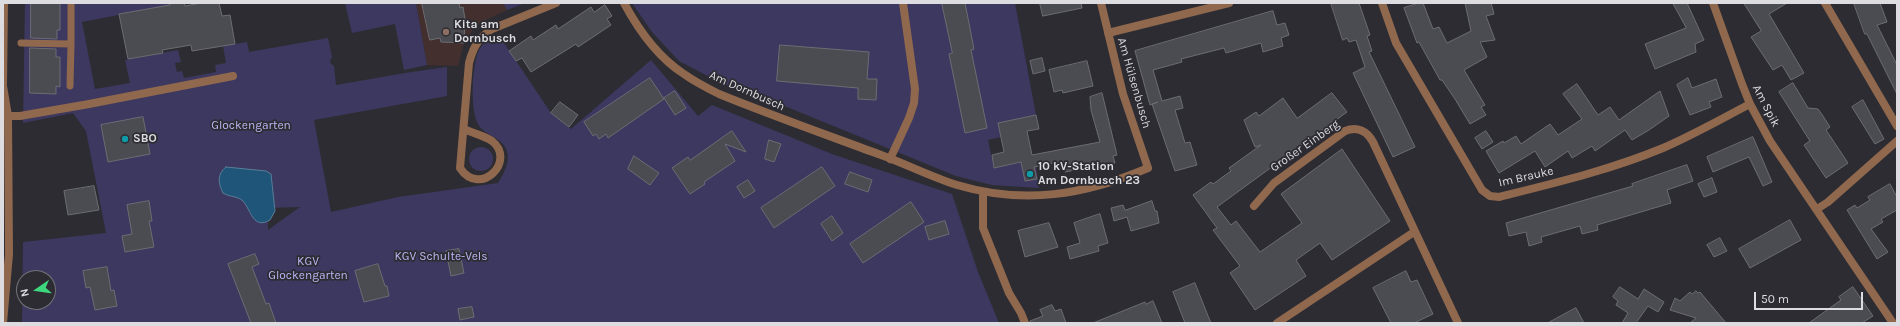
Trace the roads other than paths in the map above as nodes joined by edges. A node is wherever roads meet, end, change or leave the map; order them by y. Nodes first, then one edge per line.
1 (4, 3) edge
2 (71, 3) edge
3 (556, 3) edge
4 (624, 3) edge
5 (903, 3) edge
6 (1101, 3) edge
7 (1228, 3) edge
8 (1382, 3) edge
9 (1713, 3) edge
10 (1825, 3) edge
11 (1108, 33) junction
12 (21, 43) dead end
13 (71, 44) junction
14 (233, 76) dead end
15 (70, 86) dead end
16 (1750, 104) junction
17 (8, 116) junction
18 (1897, 126) edge
19 (464, 129) junction
20 (1897, 141) edge
21 (890, 159) junction
22 (1148, 168) joint
23 (983, 192) junction
24 (1254, 206) dead end
25 (1817, 209) junction
26 (1414, 232) junction
27 (3, 319) edge
28 (3, 323) edge
29 (1026, 323) edge
30 (1277, 323) edge
31 (1458, 323) edge
32 (1893, 323) edge

1 - 17 street
2 - 13 lane
3 - 19 street
4 - 21 street, Am Dornbusch
5 - 21 street
6 - 11 street, Am Hülsenbusch
7 - 11 street
8 - 16 street, Im Brauke
9 - 16 street, Am Spik
10 - 18 street
11 - 22 street, Am Hülsenbusch
12 - 13 lane
13 - 15 lane
14 - 17 street
16 - 25 street, Am Spik
17 - 27 street
19 - 19 street
20 - 25 street
21 - 23 street, Am Dornbusch
22 - 23 street, Am Dornbusch
23 - 29 street
24 - 26 street, Großer Einberg
25 - 32 street, Am Spik
26 - 30 street
26 - 31 street, Großer Einberg
27 - 28 street

